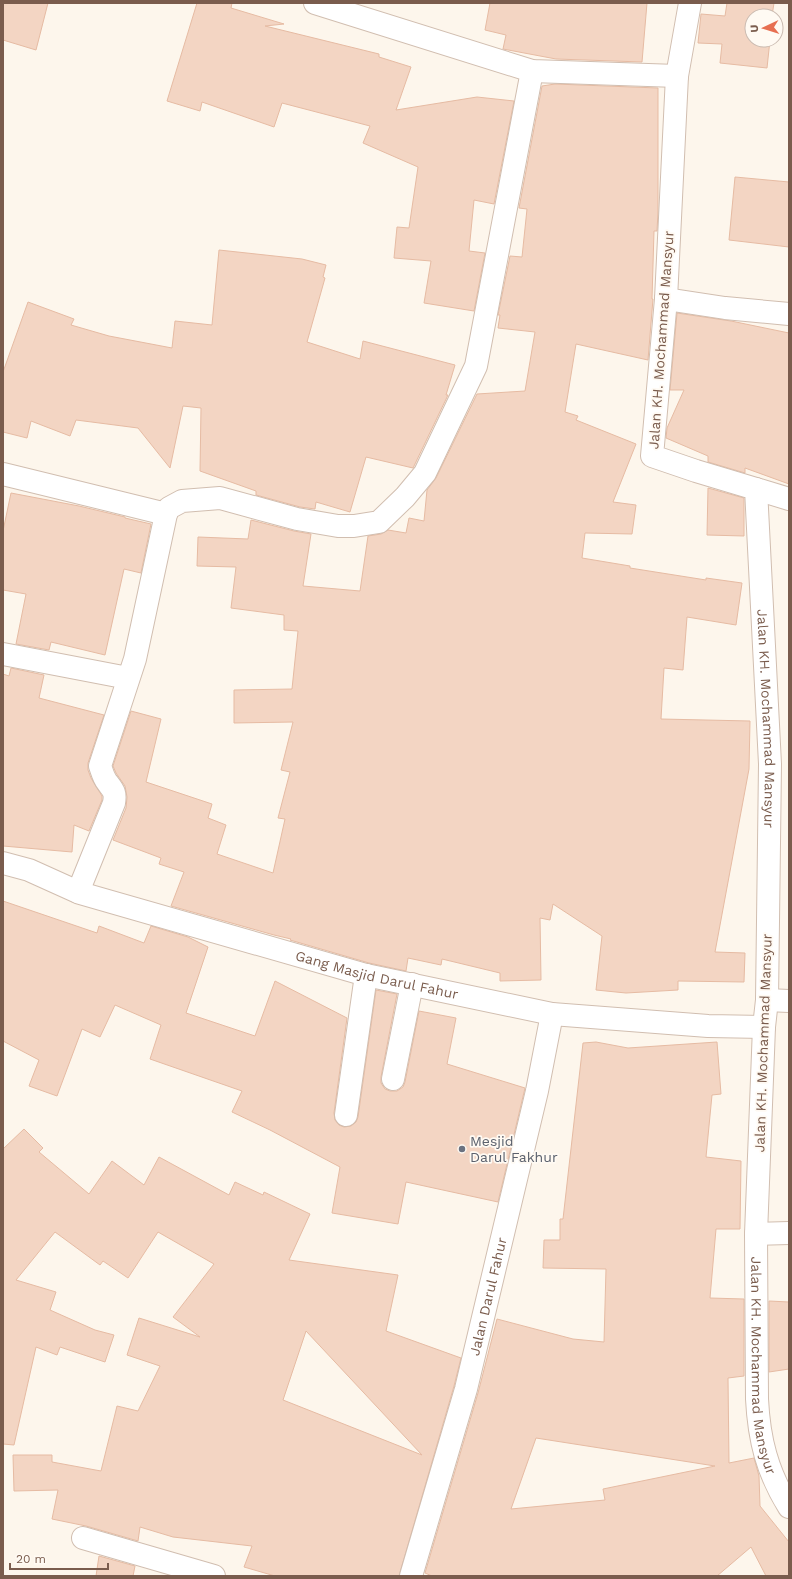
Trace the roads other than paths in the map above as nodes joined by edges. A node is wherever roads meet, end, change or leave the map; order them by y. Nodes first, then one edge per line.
1 (315, 3) edge
2 (690, 3) edge
3 (532, 71) junction
4 (677, 76) junction
5 (666, 299) junction
6 (789, 314) edge
7 (3, 474) edge
8 (756, 489) junction
9 (789, 499) edge
10 (166, 514) junction
11 (3, 654) edge
12 (128, 678) junction
13 (3, 863) edge
14 (78, 892) junction
15 (366, 975) junction
16 (412, 984) junction
17 (767, 1000) junction
18 (789, 1001) edge
19 (552, 1014) junction
20 (764, 1027) junction
21 (393, 1079) dead end
22 (346, 1115) dead end
23 (756, 1234) junction
24 (789, 1234) edge
25 (789, 1507) edge
26 (82, 1538) dead end
27 (214, 1576) edge
28 (410, 1576) edge

1 - 3 street
2 - 4 street, Jalan KH. Mochammad Mansyur
3 - 4 street
3 - 10 street
4 - 5 street, Jalan KH. Mochammad Mansyur
5 - 6 street
5 - 8 street, Jalan KH. Mochammad Mansyur
7 - 10 street
8 - 9 street
8 - 17 street, Jalan KH. Mochammad Mansyur
10 - 12 street
11 - 12 street
12 - 14 street
13 - 14 street, Gang Masjid Darul Fahur
14 - 15 street, Gang Masjid Darul Fahur
15 - 16 street, Gang Masjid Darul Fahur
15 - 22 street
16 - 19 street, Gang Masjid Darul Fahur
16 - 21 street
17 - 18 street
17 - 20 street, Jalan KH. Mochammad Mansyur
19 - 20 street, Gang Masjid Darul Fahur
19 - 28 street, Jalan Darul Fahur
20 - 23 street, Jalan KH. Mochammad Mansyur
23 - 24 street
23 - 25 street, Jalan KH. Mochammad Mansyur
26 - 27 street

